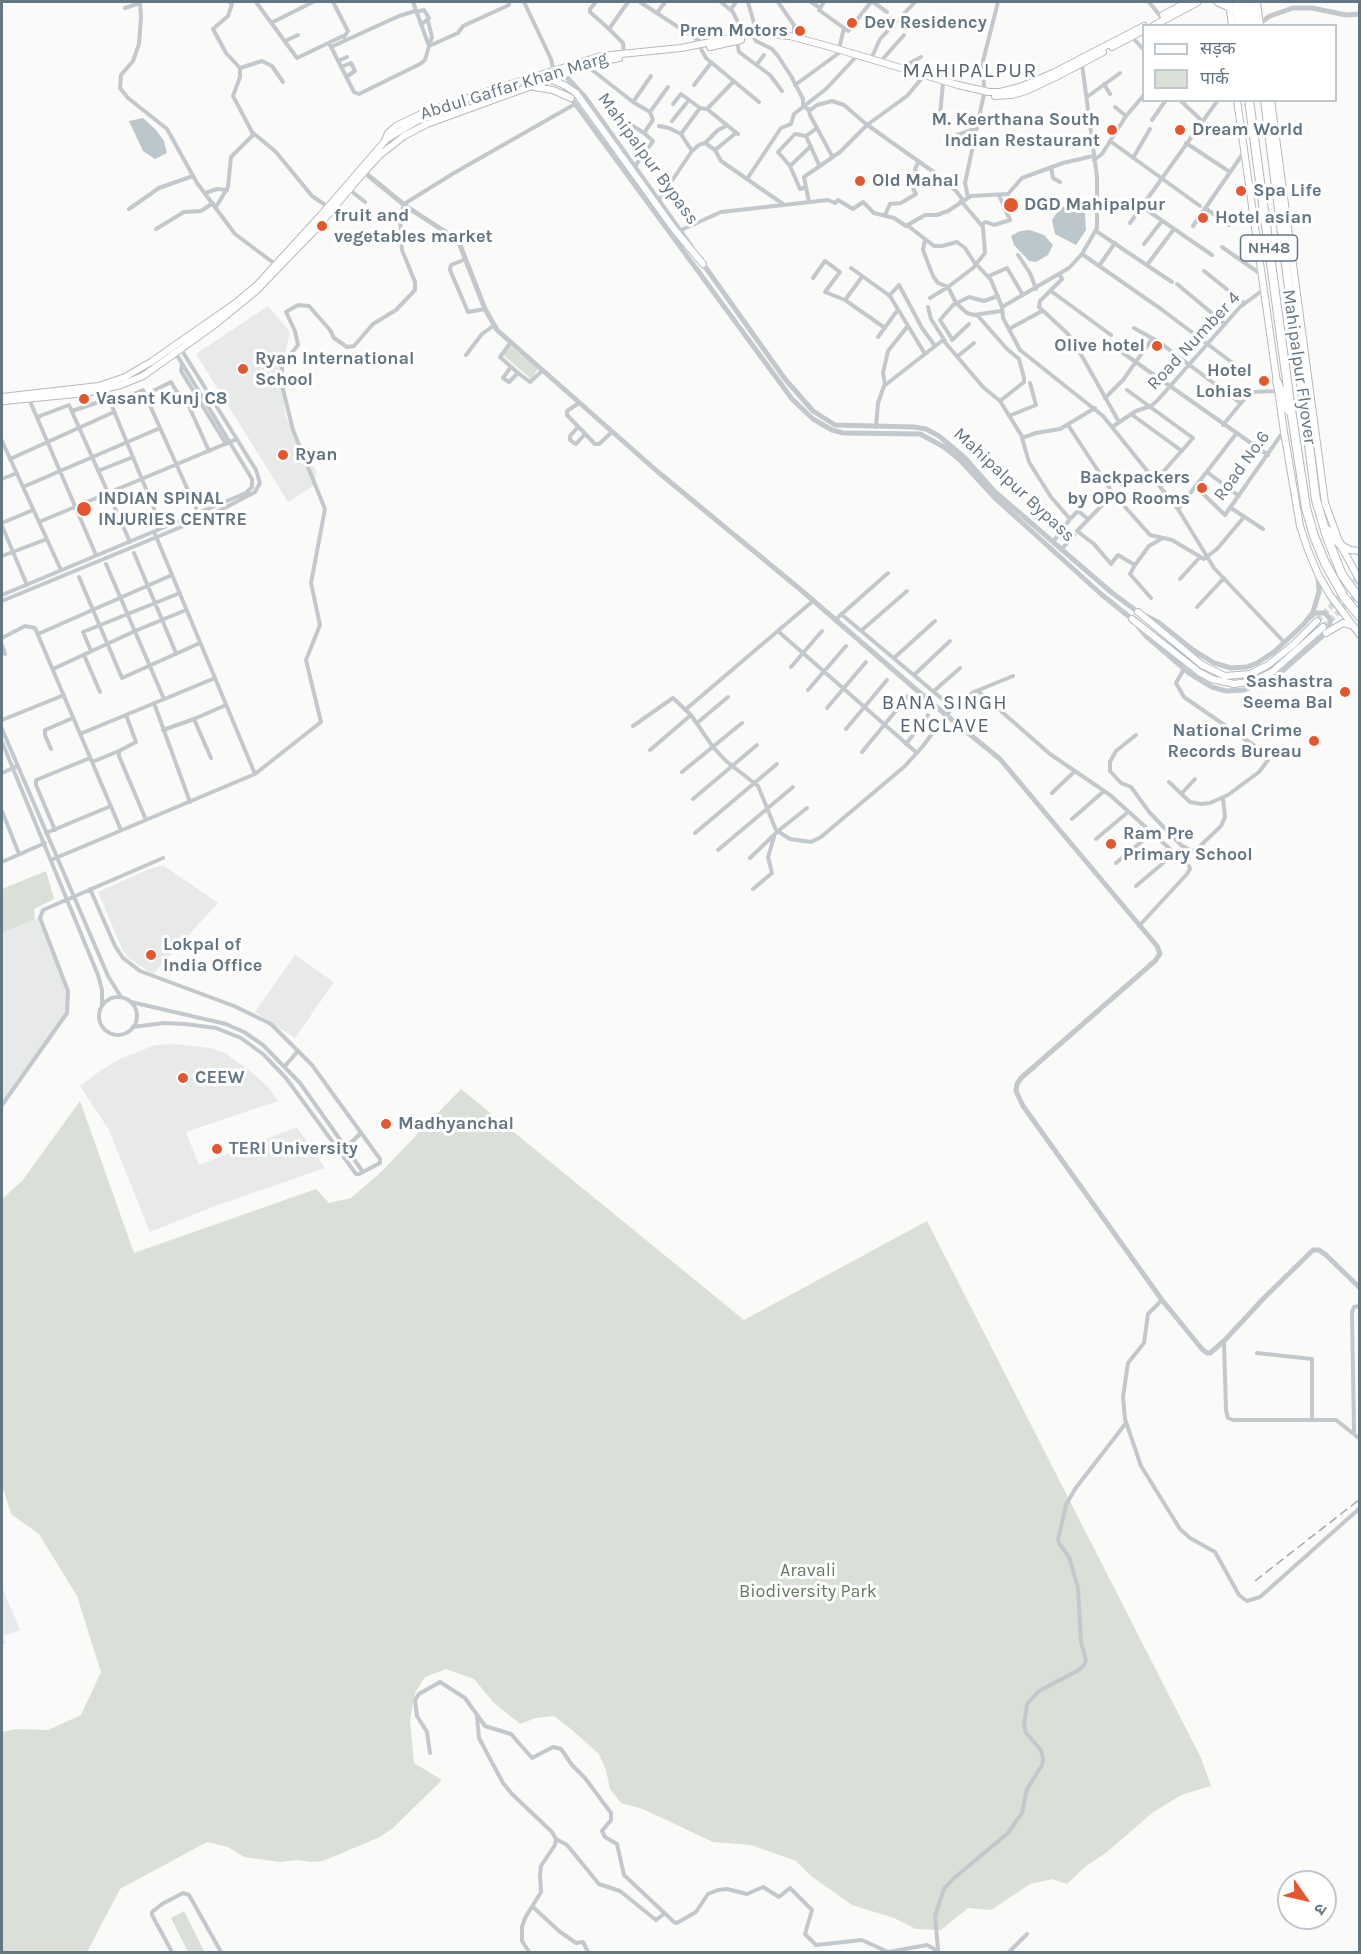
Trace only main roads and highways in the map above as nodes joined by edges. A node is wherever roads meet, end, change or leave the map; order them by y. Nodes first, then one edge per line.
1 (1187, 2) edge
2 (1197, 2) edge
3 (1217, 2) edge
4 (1238, 2) edge
5 (1246, 2) edge
6 (1252, 2) edge
7 (1257, 2) edge
8 (1229, 5) edge
9 (1147, 24) edge
10 (1157, 24) edge
11 (1232, 24) edge
12 (1241, 24) edge
13 (1249, 24) edge
14 (1258, 24) edge
15 (1258, 24) edge
16 (1142, 27) edge
17 (1142, 31) edge
18 (755, 36) junction
19 (703, 47) junction
20 (839, 51) junction
21 (559, 73) junction
22 (531, 83) junction
23 (984, 93) junction
24 (1237, 102) edge
25 (1249, 102) edge
26 (1264, 102) edge
27 (1271, 102) edge
28 (385, 141) junction
29 (703, 264) road end
30 (278, 266) junction
31 (176, 348) junction
32 (1277, 387) junction
33 (2, 399) edge
34 (1293, 420) junction
35 (1323, 525) junction
36 (1340, 544) junction
37 (1359, 551) edge
38 (1359, 581) edge
39 (1359, 599) edge
40 (1138, 612) road end
41 (1359, 617) edge
42 (1132, 619) road end
43 (1317, 621) tunnel mouth
44 (1351, 626) junction
45 (1359, 635) edge

1 - 9 main road, Abdul Gaffar Khan Marg
2 - 10 main road
3 - 8 main road
4 - 12 highway
5 - 13 main road
6 - 14 highway
7 - 15 main road
8 - 11 main road
16 - 23 main road, Abdul Gaffar Khan Marg
17 - 23 main road, Abdul Gaffar Khan Marg
18 - 19 main road, Abdul Gaffar Khan Marg
18 - 19 main road, Abdul Gaffar Khan Marg
18 - 20 main road, Abdul Gaffar Khan Marg
18 - 20 main road, Abdul Gaffar Khan Marg
19 - 21 main road, Abdul Gaffar Khan Marg
19 - 21 main road, Abdul Gaffar Khan Marg
20 - 23 main road, Abdul Gaffar Khan Marg
20 - 23 main road, Abdul Gaffar Khan Marg
21 - 22 main road, Abdul Gaffar Khan Marg
21 - 28 main road, Abdul Gaffar Khan Marg
22 - 28 main road
22 - 29 main road, bridge
22 - 30 main road, Abdul Gaffar Khan Marg
24 - 32 main road
25 - 34 highway, Mahipalpur Flyover / NH48
26 - 35 highway, Mahipalpur Flyover / NH48
27 - 36 main road
28 - 30 main road, Abdul Gaffar Khan Marg
30 - 31 main road, Abdul Gaffar Khan Marg
31 - 33 main road, Abdul Gaffar Khan Marg
31 - 33 main road, Abdul Gaffar Khan Marg
32 - 34 highway
32 - 44 main road
34 - 41 highway, NH48
35 - 36 highway
35 - 39 highway, NH48
36 - 37 main road
36 - 38 main road
40 - 43 main road
42 - 44 main road
44 - 45 main road

